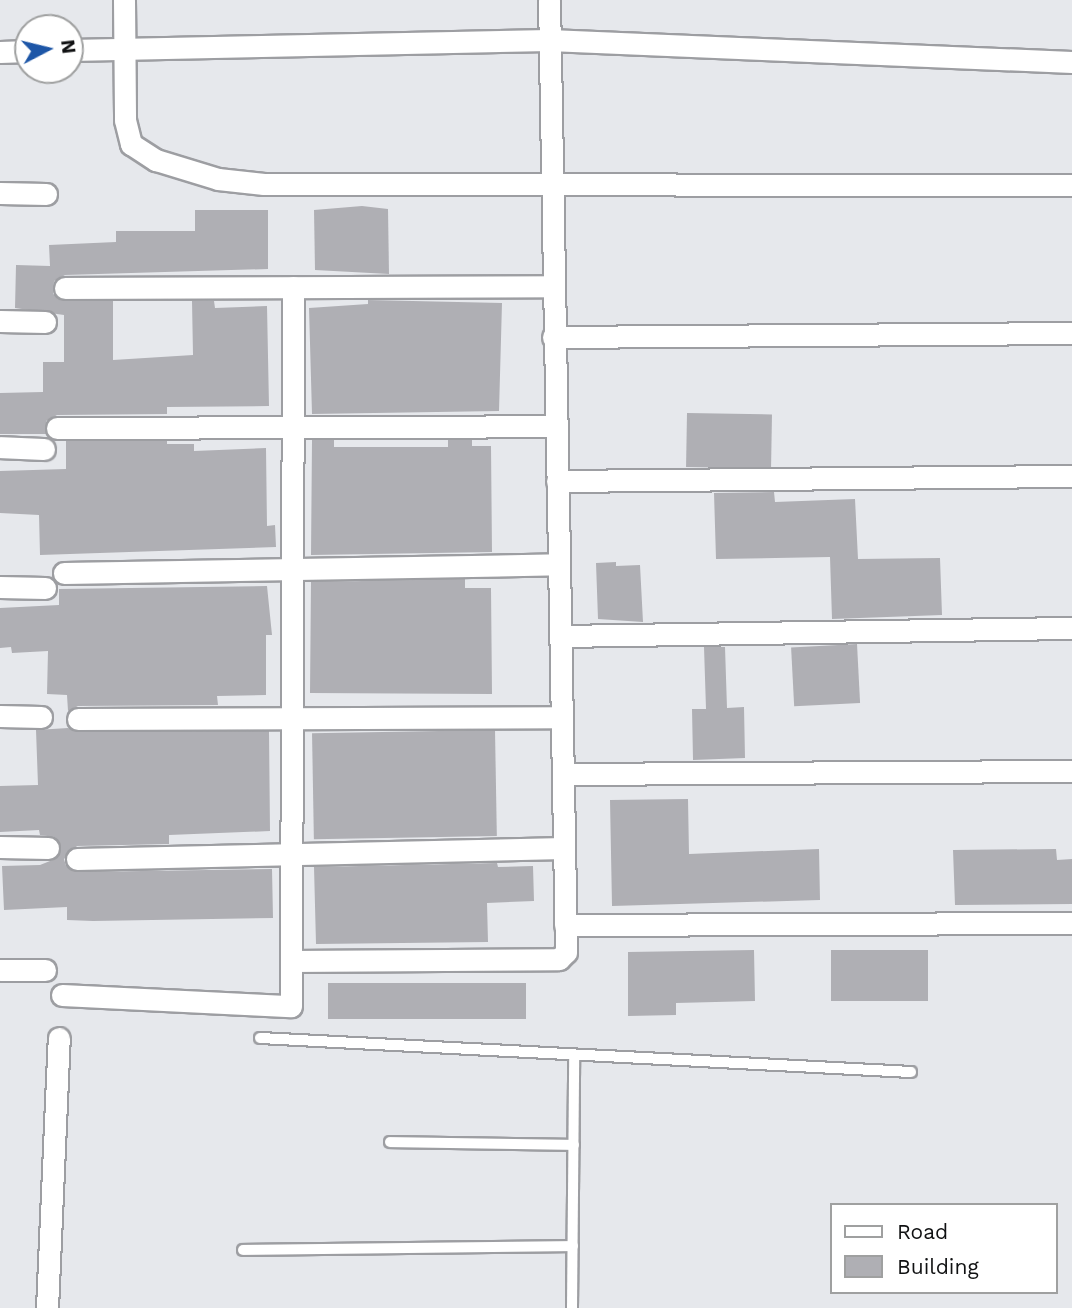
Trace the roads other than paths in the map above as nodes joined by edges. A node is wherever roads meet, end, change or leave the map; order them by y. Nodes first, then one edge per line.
1 (124, 0) edge
2 (549, 0) edge
3 (549, 40) junction
4 (123, 48) junction
5 (84, 49) edge
6 (1072, 62) edge
7 (550, 185) junction
8 (1072, 185) edge
9 (0, 193) edge
10 (46, 194) dead end
11 (552, 286) junction
12 (293, 287) junction
13 (65, 288) dead end
14 (0, 321) edge
15 (45, 322) dead end
16 (1072, 333) edge
17 (553, 337) junction
18 (555, 426) junction
19 (292, 427) junction
20 (57, 428) dead end
21 (0, 447) edge
22 (44, 449) dead end
23 (1072, 476) edge
24 (557, 481) junction
25 (559, 564) junction
26 (291, 568) junction
27 (64, 572) dead end
28 (0, 587) edge
29 (45, 589) dead end
30 (1072, 628) edge
31 (560, 636) junction
32 (0, 716) edge
33 (41, 717) dead end
34 (562, 717) junction
35 (290, 718) junction
36 (78, 719) dead end
37 (1072, 771) edge
38 (563, 774) junction
39 (0, 847) edge
40 (48, 848) dead end
41 (564, 848) junction
42 (291, 854) junction
43 (77, 859) dead end
44 (1072, 923) edge
45 (565, 925) junction
46 (291, 961) junction
47 (0, 970) edge
48 (45, 970) dead end
49 (62, 995) dead end
50 (59, 1038) dead end
51 (260, 1038) dead end
52 (574, 1056) junction
53 (911, 1072) dead end
54 (390, 1142) dead end
55 (574, 1145) junction
56 (573, 1246) junction
57 (243, 1250) dead end
58 (47, 1308) edge
59 (572, 1308) edge

1 - 4 street
2 - 3 street
3 - 4 street
3 - 6 street
3 - 7 street
4 - 5 street
4 - 7 street
7 - 8 street
7 - 11 street
9 - 10 street
11 - 12 street
11 - 17 street
12 - 13 street
12 - 19 street
14 - 15 street
16 - 17 street
17 - 18 street
18 - 19 street
18 - 24 street
19 - 20 street
19 - 26 street
21 - 22 street
23 - 24 street
24 - 25 street
25 - 26 street
25 - 31 street
26 - 27 street
26 - 35 street
28 - 29 street
30 - 31 street
31 - 34 street
32 - 33 street
34 - 35 street
34 - 38 street
35 - 36 street
35 - 42 street
37 - 38 street
38 - 41 street
39 - 40 street
41 - 42 street
41 - 45 street
42 - 43 street
42 - 46 street
44 - 45 street
45 - 46 street
46 - 49 street
47 - 48 street
50 - 58 street
51 - 52 lane
52 - 53 lane
52 - 55 lane
54 - 55 lane
55 - 56 lane
56 - 57 lane
56 - 59 lane

